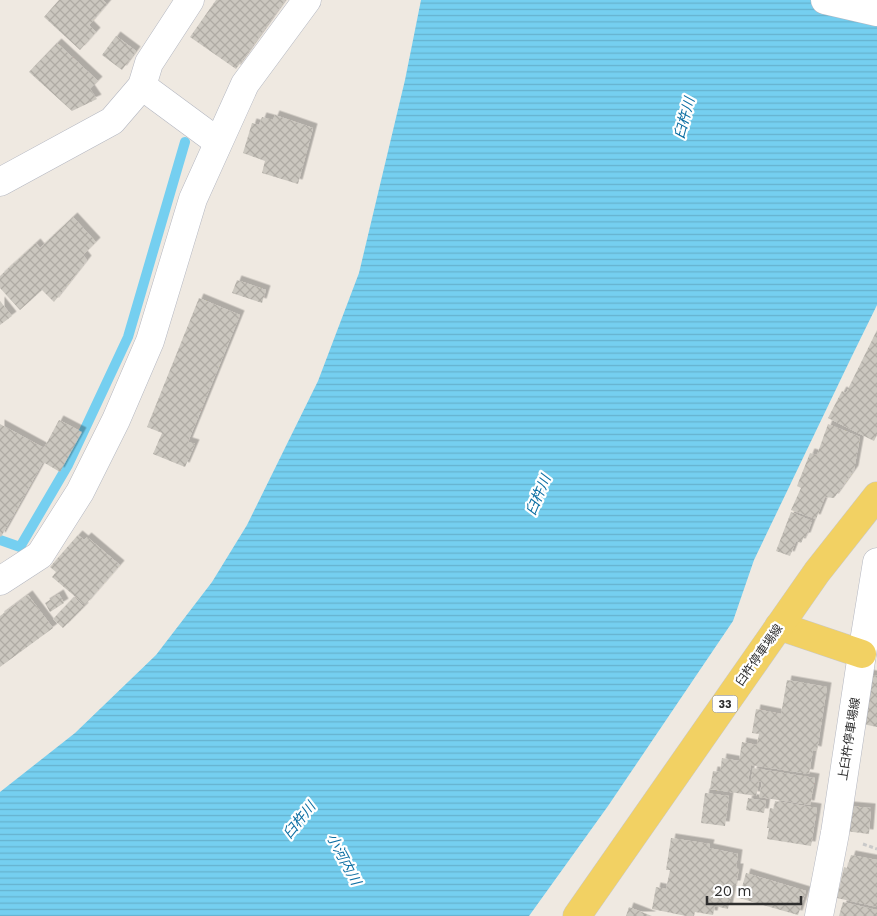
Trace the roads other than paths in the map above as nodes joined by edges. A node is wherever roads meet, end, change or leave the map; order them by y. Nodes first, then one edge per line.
1 (190, 0) edge
2 (306, 0) edge
3 (825, 0) edge
4 (877, 12) edge
5 (142, 86) junction
6 (218, 142) junction
7 (0, 182) edge
8 (877, 496) edge
9 (877, 562) edge
10 (2, 576) edge
11 (779, 626) junction
12 (862, 654) junction
13 (577, 916) edge
14 (818, 916) edge

1 - 5 street
2 - 6 street
3 - 4 street
5 - 6 street
5 - 7 street
6 - 10 street
8 - 11 main road, 臼杵停車場線 / 33
9 - 12 street, 上臼杵停車場線
11 - 12 main road
11 - 13 main road, 臼杵停車場線 / 33
12 - 14 street, 上臼杵停車場線

